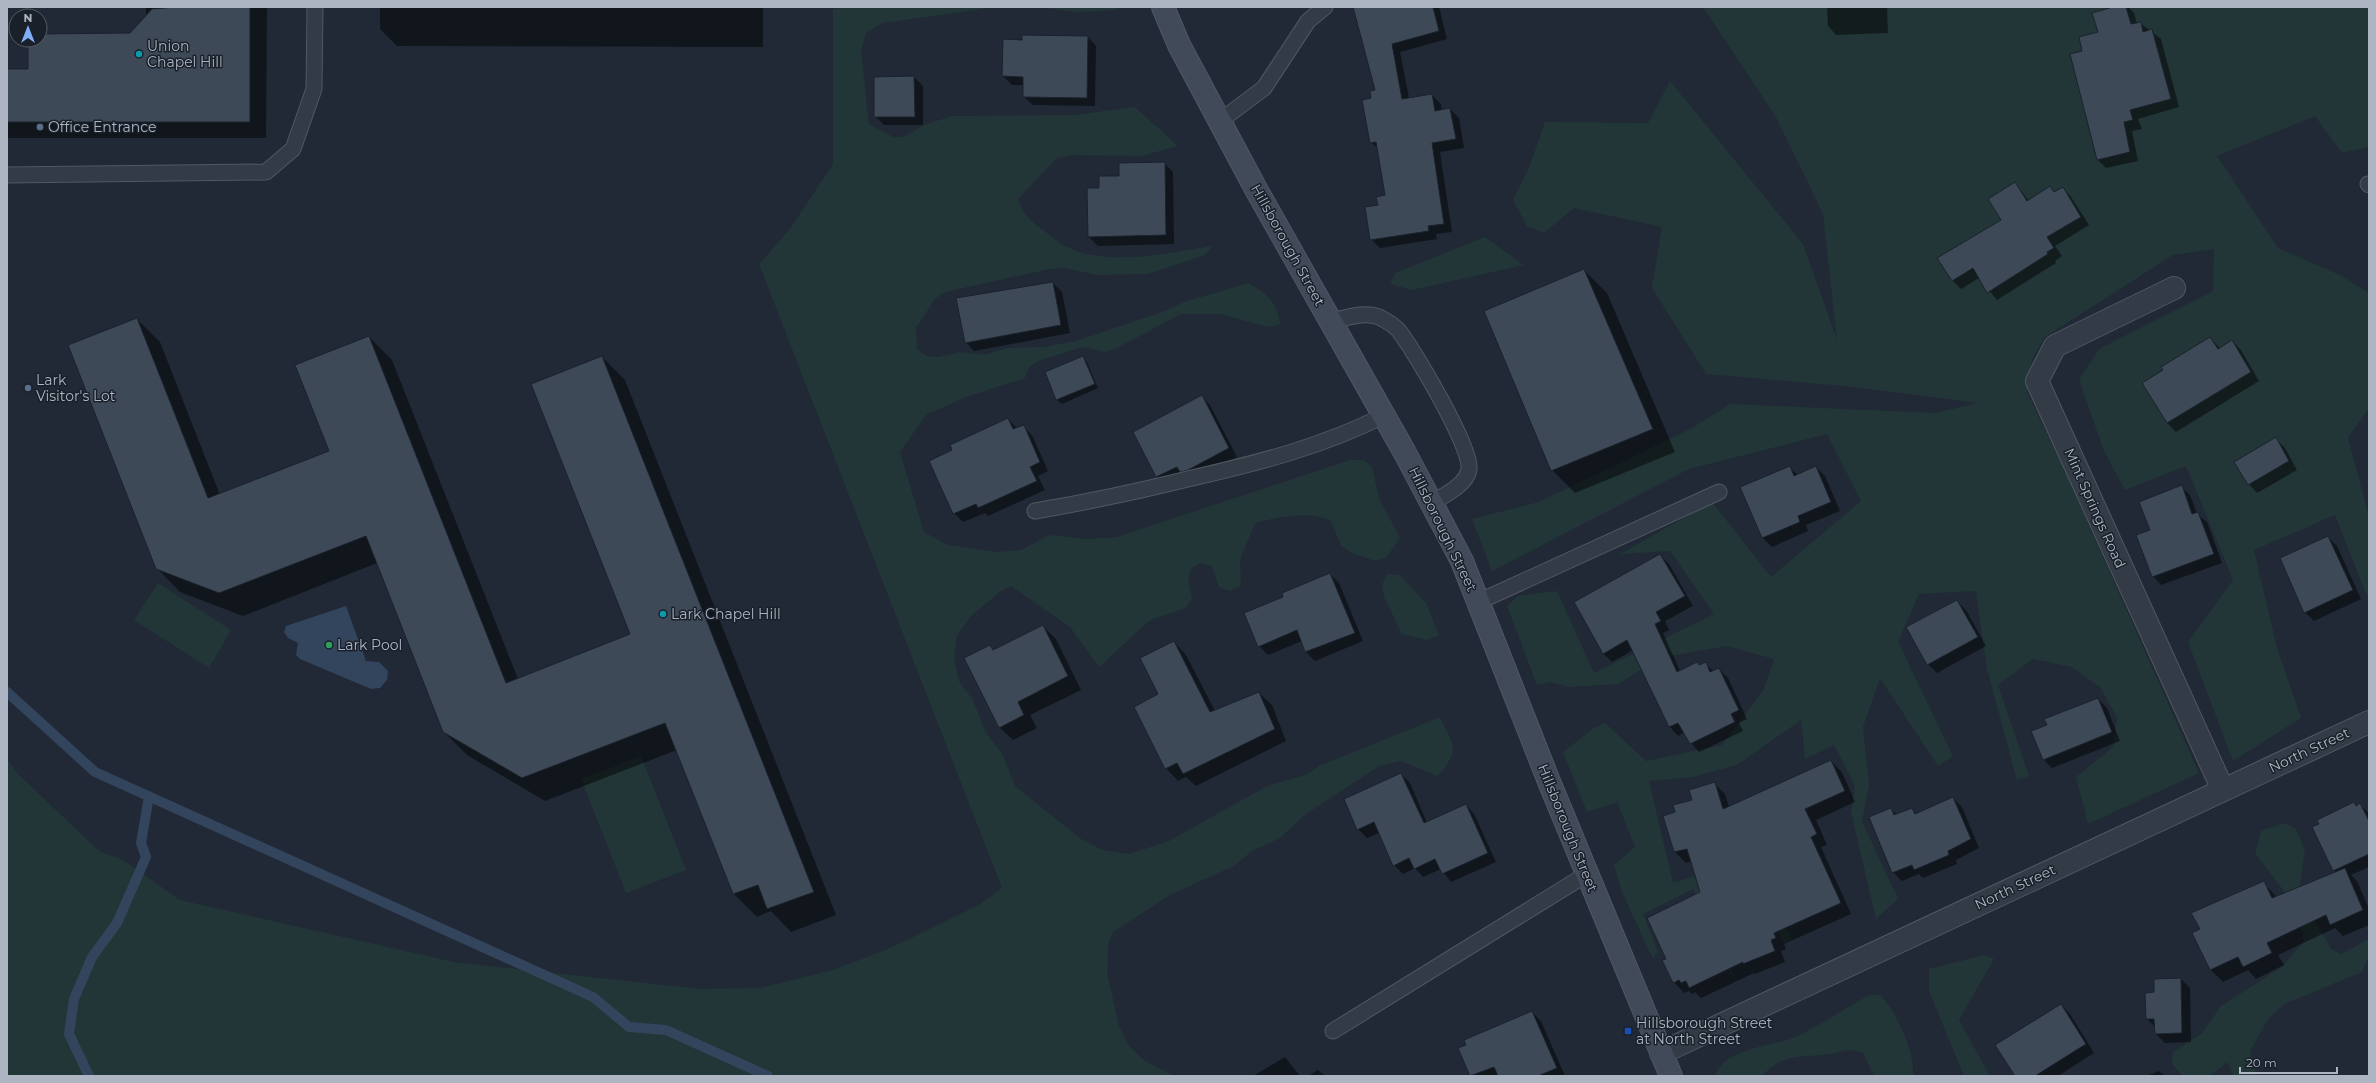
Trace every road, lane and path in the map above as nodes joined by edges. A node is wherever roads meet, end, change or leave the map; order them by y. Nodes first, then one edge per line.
1 (315, 7) edge
2 (1163, 7) edge
3 (1325, 7) edge
4 (1220, 121) junction
5 (7, 175) edge
6 (2174, 288) dead end
7 (1331, 321) junction
8 (1385, 415) junction
9 (1719, 492) dead end
10 (1432, 503) junction
11 (1035, 511) dead end
12 (1478, 602) junction
13 (2369, 723) edge
14 (2223, 790) junction
15 (1587, 874) junction
16 (1333, 1031) dead end
17 (1661, 1053) junction
18 (1671, 1076) edge

1 - 5 lane
2 - 4 street, Hillsborough Street
3 - 4 lane
4 - 7 street, Hillsborough Street
6 - 14 street, Mint Springs Road
7 - 8 street, Hillsborough Street
7 - 10 lane
8 - 10 street, Hillsborough Street
8 - 11 lane
9 - 12 lane
10 - 12 street, Hillsborough Street
12 - 15 street, Hillsborough Street
13 - 14 street, North Street
14 - 17 street, North Street
15 - 16 lane
15 - 17 street, Hillsborough Street
17 - 18 street, Hillsborough Street

